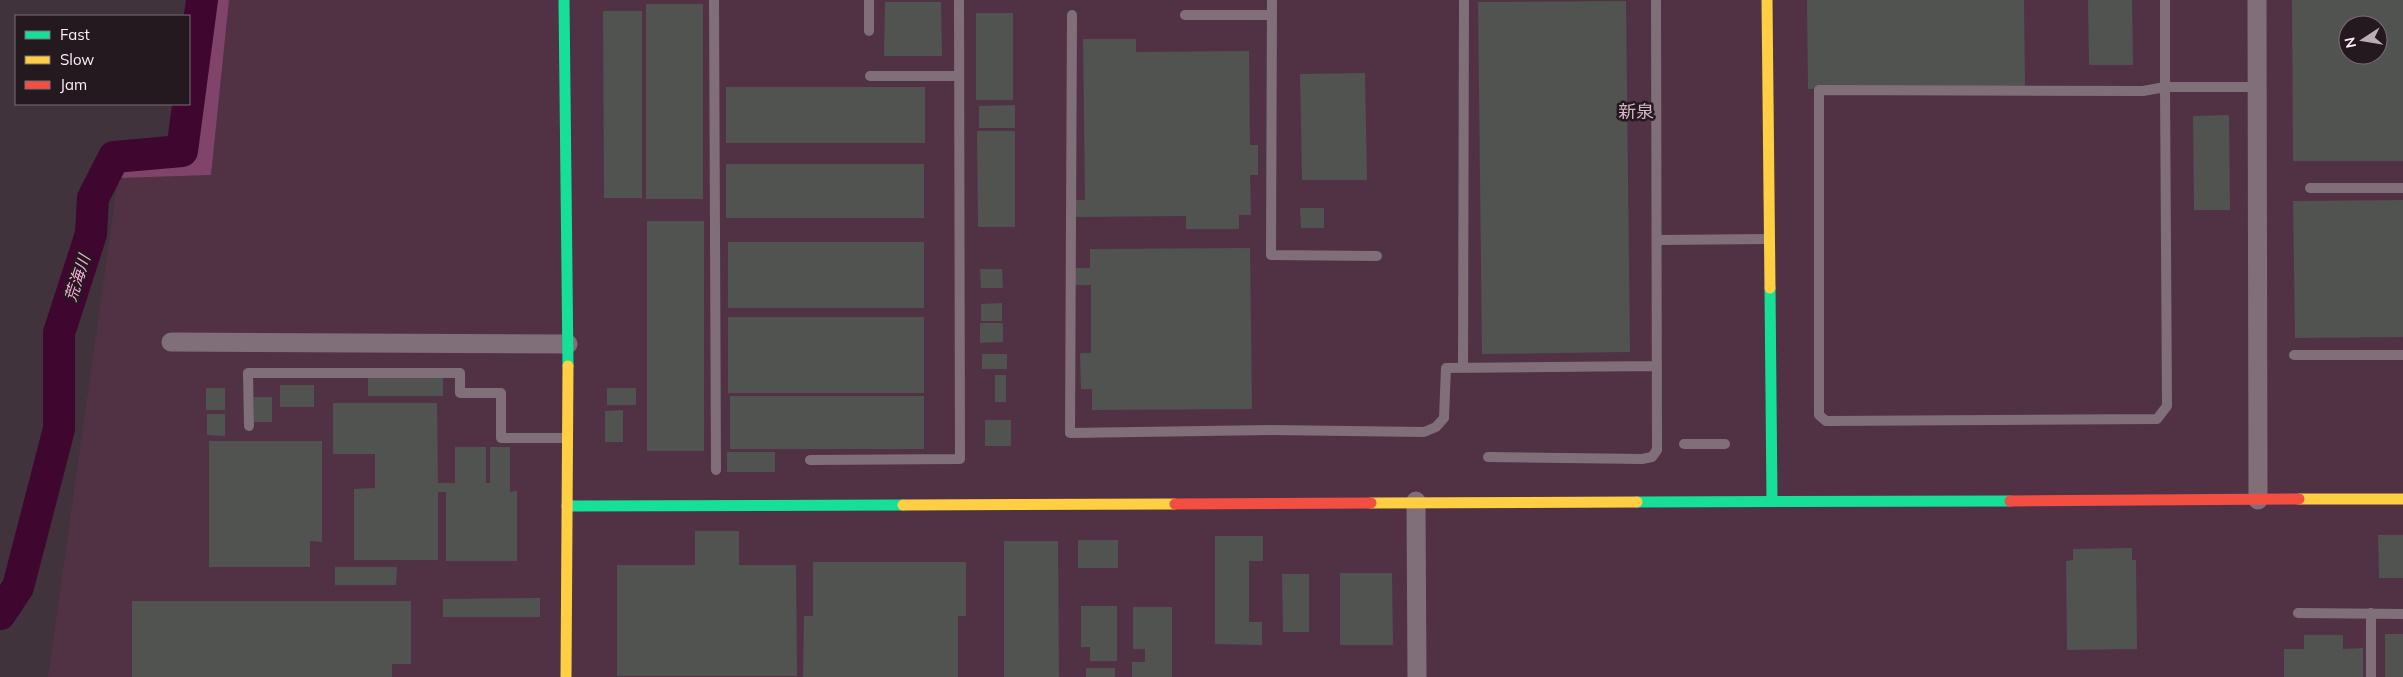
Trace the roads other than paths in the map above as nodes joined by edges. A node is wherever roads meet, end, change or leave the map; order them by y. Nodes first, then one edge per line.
1 (564, 0) edge
2 (714, 0) edge
3 (869, 0) edge
4 (959, 0) edge
5 (1272, 0) edge
6 (1464, 0) edge
7 (1656, 0) edge
8 (1767, 0) edge
9 (2165, 0) edge
10 (2257, 0) edge
11 (1072, 15) dead end
12 (1185, 15) dead end
13 (1272, 15) junction
14 (869, 32) dead end
15 (870, 76) dead end
16 (959, 76) junction
17 (2165, 87) junction
18 (2257, 87) junction
19 (2310, 188) dead end
20 (2403, 188) edge
21 (1769, 239) junction
22 (1657, 240) junction
23 (1377, 256) dead end
24 (171, 342) dead end
25 (568, 344) junction
26 (2294, 355) dead end
27 (2403, 355) edge
28 (1657, 366) junction
29 (1463, 368) junction
30 (248, 426) dead end
31 (568, 438) junction
32 (1684, 444) dead end
33 (1725, 444) dead end
34 (1488, 458) dead end
35 (810, 460) dead end
36 (716, 470) dead end
37 (2403, 499) edge
38 (2258, 500) junction
39 (1416, 501) junction
40 (1772, 501) junction
41 (567, 506) junction
42 (2298, 613) dead end
43 (2371, 613) junction
44 (2403, 614) edge
45 (566, 677) edge
46 (1417, 677) edge
47 (2371, 677) edge

1 - 25 street
2 - 36 lane
3 - 14 lane
4 - 16 lane
5 - 13 lane
6 - 29 lane
7 - 22 lane
8 - 21 street
9 - 17 lane
10 - 18 street
11 - 29 lane
12 - 13 lane
13 - 23 lane
15 - 16 lane
16 - 35 lane
17 - 17 lane
17 - 18 lane
18 - 38 street
19 - 20 lane
21 - 22 lane
21 - 40 street
22 - 28 lane
24 - 25 street
25 - 31 street
26 - 27 lane
28 - 29 lane
28 - 34 lane
30 - 31 lane
31 - 41 street
32 - 33 lane
37 - 38 street
38 - 40 street
39 - 40 street
39 - 41 street
39 - 46 street
41 - 45 street
42 - 43 lane
43 - 44 lane
43 - 47 lane

